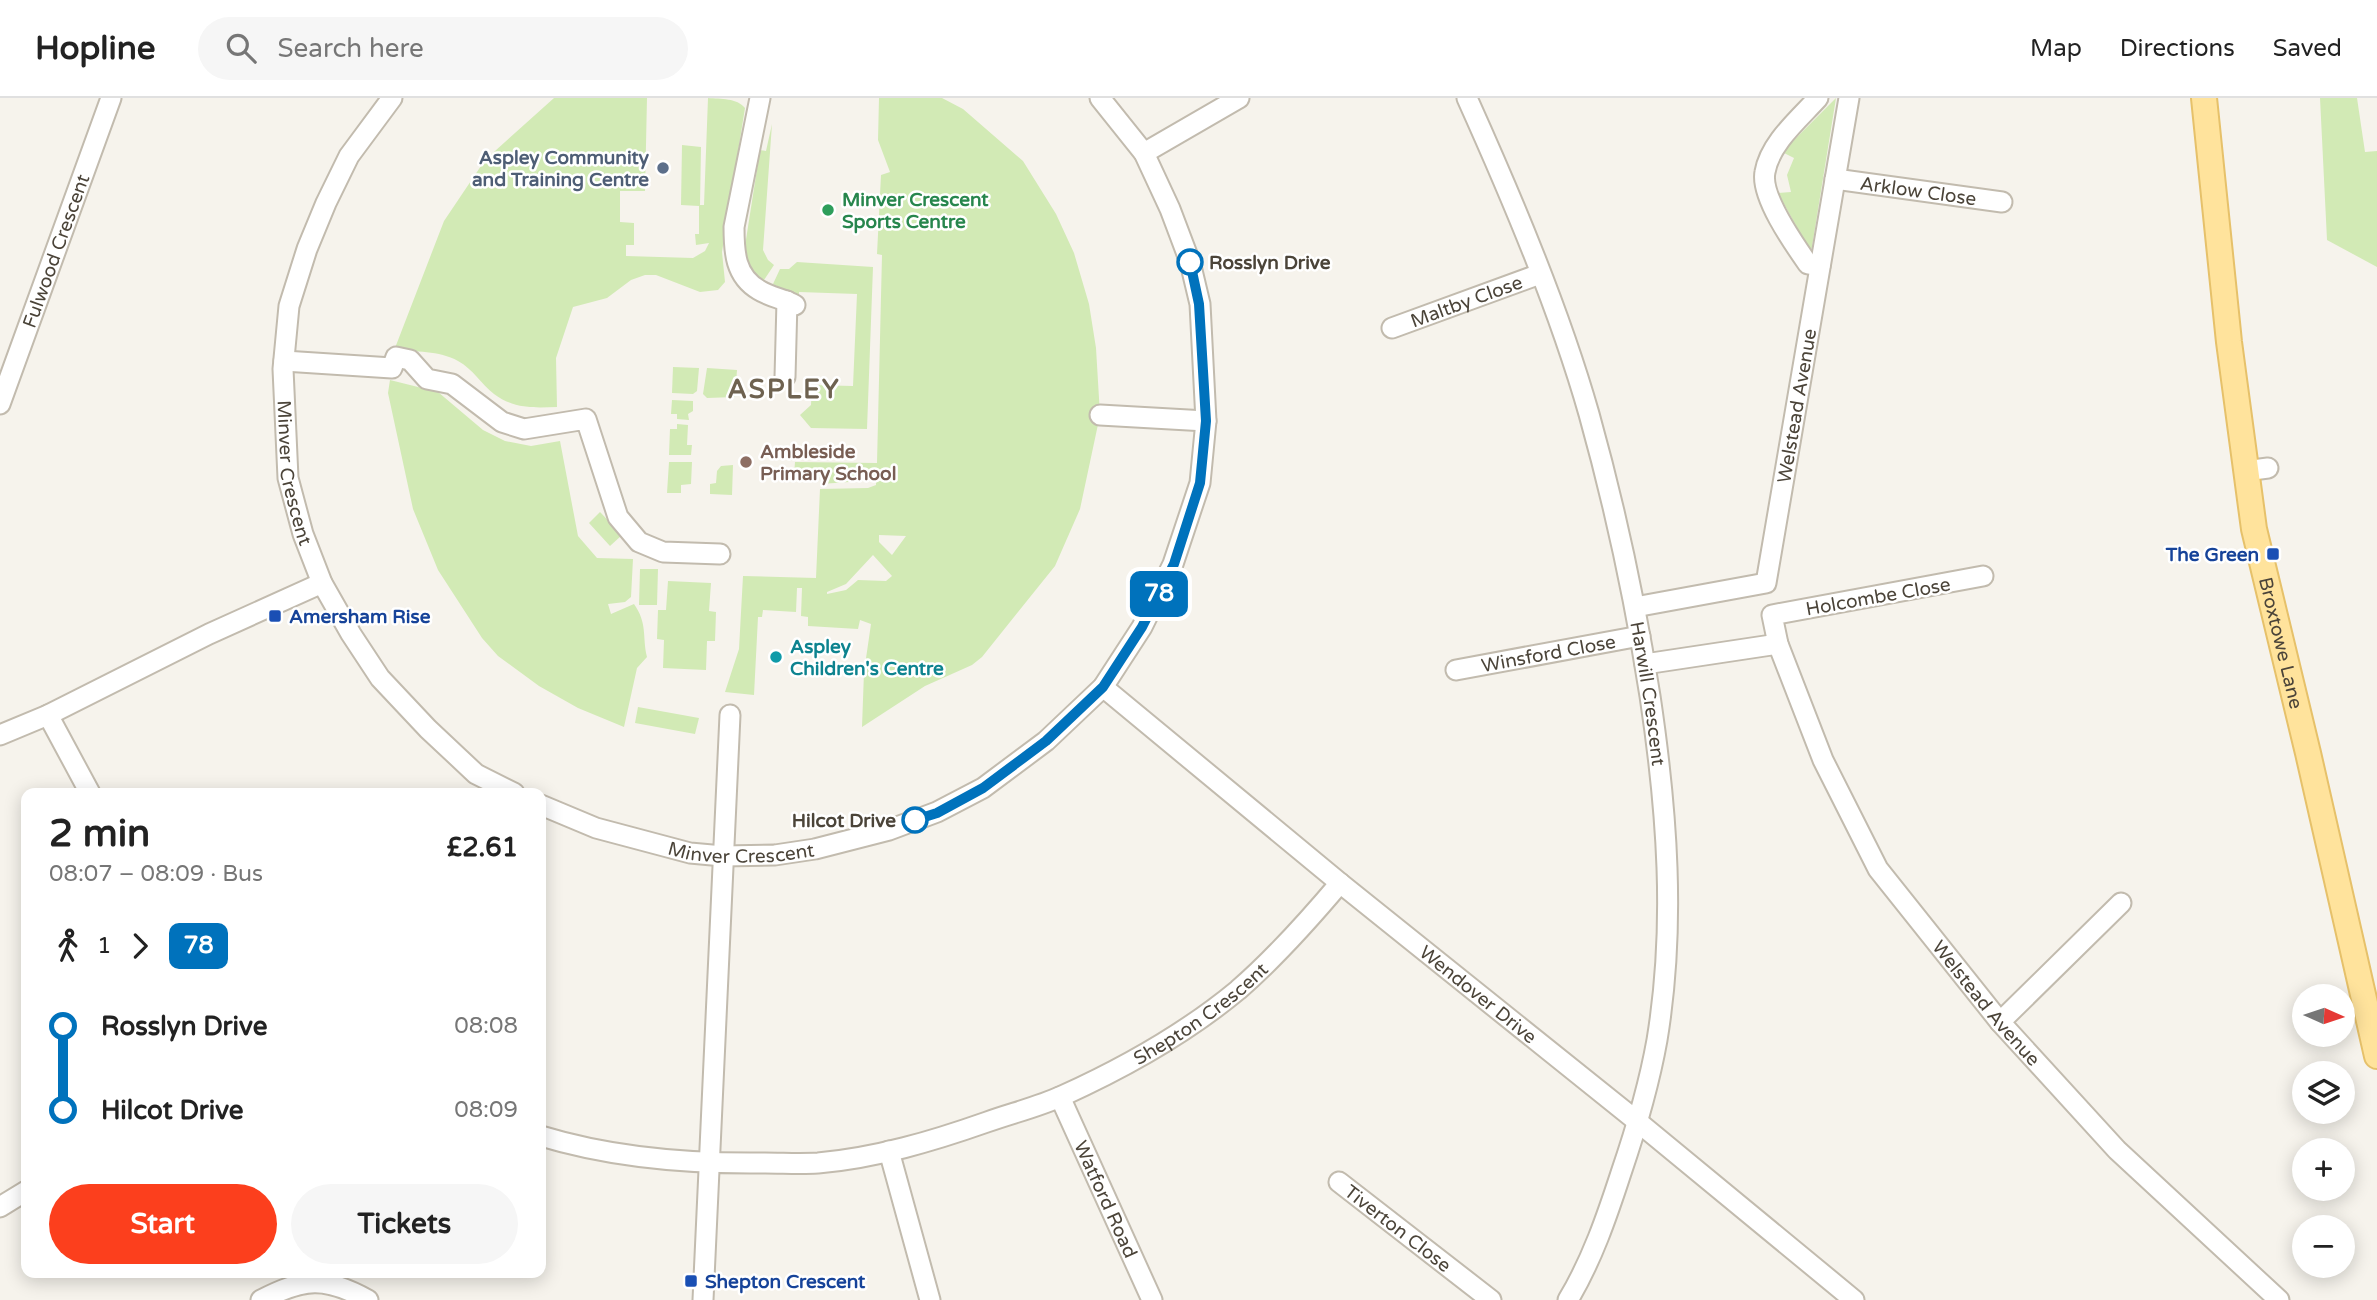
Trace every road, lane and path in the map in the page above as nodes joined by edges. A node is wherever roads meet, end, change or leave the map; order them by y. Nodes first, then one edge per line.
1 (111, 98) edge
2 (392, 98) edge
3 (760, 98) edge
4 (1100, 98) edge
5 (1239, 98) edge
6 (1467, 98) edge
7 (1818, 98) edge
8 (1849, 98) edge
9 (2204, 98) edge
10 (1144, 153) junction
11 (1835, 179) junction
12 (2002, 202) dead end
13 (1820, 266) junction
14 (1540, 274) junction
15 (1392, 328) dead end
16 (284, 361) junction
17 (785, 377) dead end
18 (0, 404) edge
19 (1100, 415) dead end
20 (1206, 421) junction
21 (720, 554) dead end
22 (1983, 576) dead end
23 (323, 583) junction
24 (1635, 607) junction
25 (1772, 615) joint
26 (1640, 636) junction
27 (1778, 644) junction
28 (1645, 664) junction
29 (1456, 670) dead end
30 (1103, 687) junction
31 (48, 715) junction
32 (730, 715) dead end
33 (0, 736) edge
34 (87, 788) edge
35 (504, 788) edge
36 (546, 807) edge
37 (723, 856) junction
38 (1340, 883) junction
39 (2121, 903) dead end
40 (2000, 1022) junction
41 (2376, 1042) edge
42 (1060, 1097) junction
43 (1639, 1122) junction
44 (546, 1137) edge
45 (889, 1151) junction
46 (708, 1164) junction
47 (1339, 1182) dead end
48 (21, 1194) edge
49 (0, 1207) edge
50 (261, 1300) edge
51 (368, 1300) edge
52 (703, 1300) edge
53 (930, 1300) edge
54 (1152, 1300) edge
55 (1492, 1300) edge
56 (1568, 1300) edge
57 (1854, 1300) edge
58 (2279, 1300) edge

1 - 18 street, Fulwood Crescent
2 - 16 street, Minver Crescent
3 - 17 street
4 - 10 street, Minver Crescent
5 - 10 street
6 - 14 street, Harwill Crescent
7 - 13 street
8 - 11 street, Welstead Avenue
9 - 41 main road, Broxtowe Lane
10 - 20 street, Minver Crescent
11 - 12 street, Arklow Close
11 - 13 street, Welstead Avenue
13 - 24 street, Welstead Avenue
14 - 15 street, Maltby Close
14 - 24 street, Harwill Crescent
16 - 21 street
16 - 23 street, Minver Crescent
19 - 20 street
20 - 30 street, Minver Crescent
22 - 25 street, Holcombe Close
23 - 31 street
23 - 35 street, Minver Crescent
24 - 26 street, Harwill Crescent
25 - 27 street, Welstead Avenue
26 - 28 street, Harwill Crescent
26 - 29 street, Winsford Close
27 - 28 street
27 - 40 street, Welstead Avenue
28 - 43 street, Harwill Crescent
30 - 37 street, Minver Crescent
30 - 38 street, Wendover Drive
31 - 33 street
31 - 34 street
32 - 37 street
36 - 37 street, Minver Crescent
37 - 46 street
38 - 42 street, Shepton Crescent
38 - 43 street, Wendover Drive
39 - 40 street
40 - 58 street, Welstead Avenue
42 - 45 street, Shepton Crescent
42 - 54 street, Watford Road
43 - 56 street, Harwill Crescent
43 - 57 street, Wendover Drive
44 - 46 street, Shepton Crescent
45 - 46 street, Shepton Crescent
45 - 53 street
46 - 52 street
47 - 55 street, Tiverton Close
48 - 49 street
50 - 51 street

